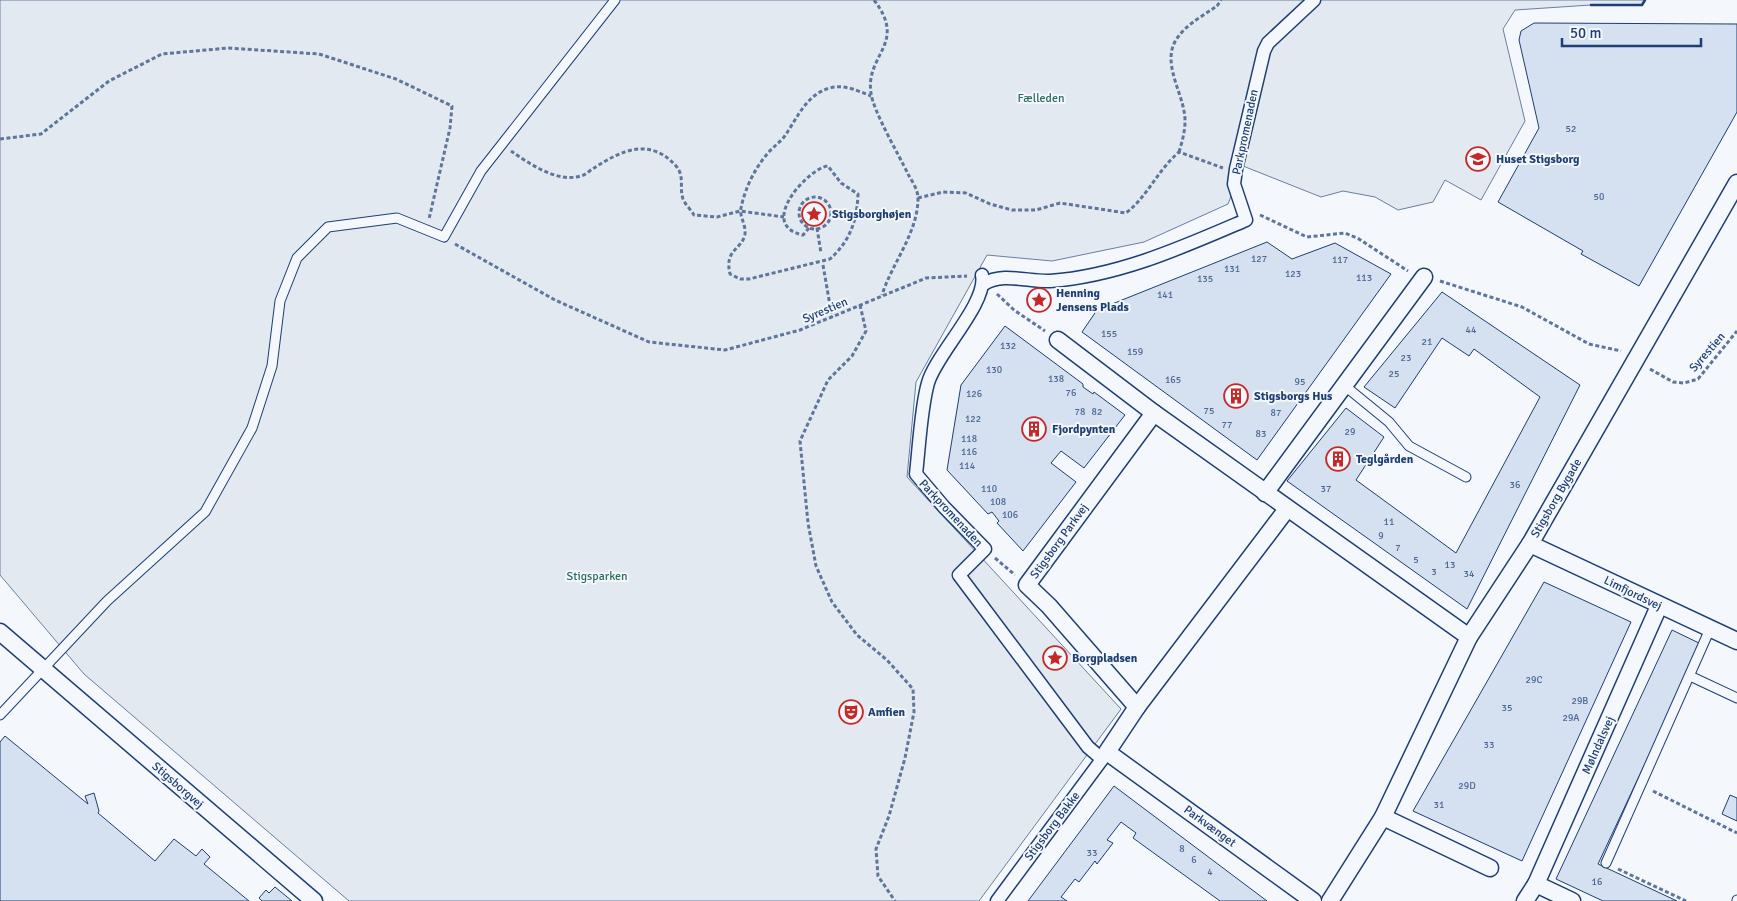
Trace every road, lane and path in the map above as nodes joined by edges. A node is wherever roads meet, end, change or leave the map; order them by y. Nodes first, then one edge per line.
1 (615, 0) edge
2 (874, 0) edge
3 (1221, 0) edge
4 (1314, 0) edge
5 (871, 96) junction
6 (0, 139) edge
7 (502, 145) junction
8 (1179, 152) junction
9 (1236, 169) junction
10 (1736, 185) edge
11 (918, 198) junction
12 (740, 211) junction
13 (784, 217) junction
14 (809, 228) junction
15 (818, 228) junction
16 (427, 229) junction
17 (444, 238) junction
18 (821, 252) dead end
19 (823, 265) dead end
20 (1424, 277) dead end
21 (983, 279) junction
22 (882, 295) junction
23 (860, 305) junction
24 (832, 317) junction
25 (1737, 331) edge
26 (1058, 340) joint
27 (1635, 360) junction
28 (1344, 386) junction
29 (1154, 413) junction
30 (1466, 477) dead end
31 (1265, 493) junction
32 (1287, 509) junction
33 (1530, 544) junction
34 (985, 549) junction
35 (1027, 585) junction
36 (1659, 606) junction
37 (1710, 629) junction
38 (0, 632) edge
39 (1468, 637) junction
40 (1737, 641) edge
41 (42, 668) junction
42 (1690, 676) junction
43 (1737, 698) edge
44 (1137, 707) junction
45 (0, 715) edge
46 (1104, 755) junction
47 (1642, 785) junction
48 (1383, 817) junction
49 (1737, 833) edge
50 (1606, 863) joint
51 (1490, 868) dead end
52 (1536, 884) junction
53 (314, 901) edge
54 (895, 901) edge
55 (996, 901) edge
56 (1313, 901) edge
57 (1330, 901) edge
58 (1525, 901) edge
59 (1572, 901) edge
60 (1686, 901) edge

1 - 7 lane
2 - 5 path
3 - 8 path
4 - 9 street, Parkpromenaden
5 - 11 path
5 - 12 path
6 - 16 path
7 - 12 path
7 - 17 lane
8 - 9 path
8 - 11 path
9 - 21 street, Parkpromenaden
10 - 27 street, Stigsborg Bygade
11 - 22 path
12 - 13 path
12 - 13 path
13 - 14 path
14 - 15 path
14 - 15 path
15 - 18 path
16 - 17 lane
16 - 41 lane
17 - 24 path, Syrestien
19 - 24 path
20 - 28 street
21 - 22 path, Syrestien
21 - 26 path
21 - 34 street, Parkpromenaden
22 - 23 path, Syrestien
23 - 24 path, Syrestien
23 - 54 path
25 - 27 path, Syrestien
26 - 29 street
27 - 33 street, Stigsborg Bygade
28 - 30 lane
28 - 31 street
29 - 31 street
29 - 35 street, Stigsborg Parkvej
31 - 32 street
32 - 39 street
32 - 44 street
33 - 36 street, Limfjordsvej
33 - 39 street, Stigsborg Bygade
34 - 35 path
34 - 46 street, Parkpromenaden
35 - 44 street, Stigsborg Parkvej
36 - 37 street, Limfjordsvej
36 - 52 street, Mølndalsvej
37 - 40 street, Limfjordsvej
37 - 42 lane
38 - 41 street, Stigsborgvej
39 - 48 street, Stigsborg Bygade
41 - 45 lane
41 - 53 street, Stigsborgvej
42 - 43 lane
42 - 47 lane
44 - 46 street
46 - 55 street, Stigsborg Bakke
46 - 56 street, Parkvænget
47 - 49 path
47 - 50 lane
48 - 51 street
48 - 57 street, Stigsborg Bygade
50 - 60 path
52 - 58 street, Mølndalsvej
52 - 59 street

